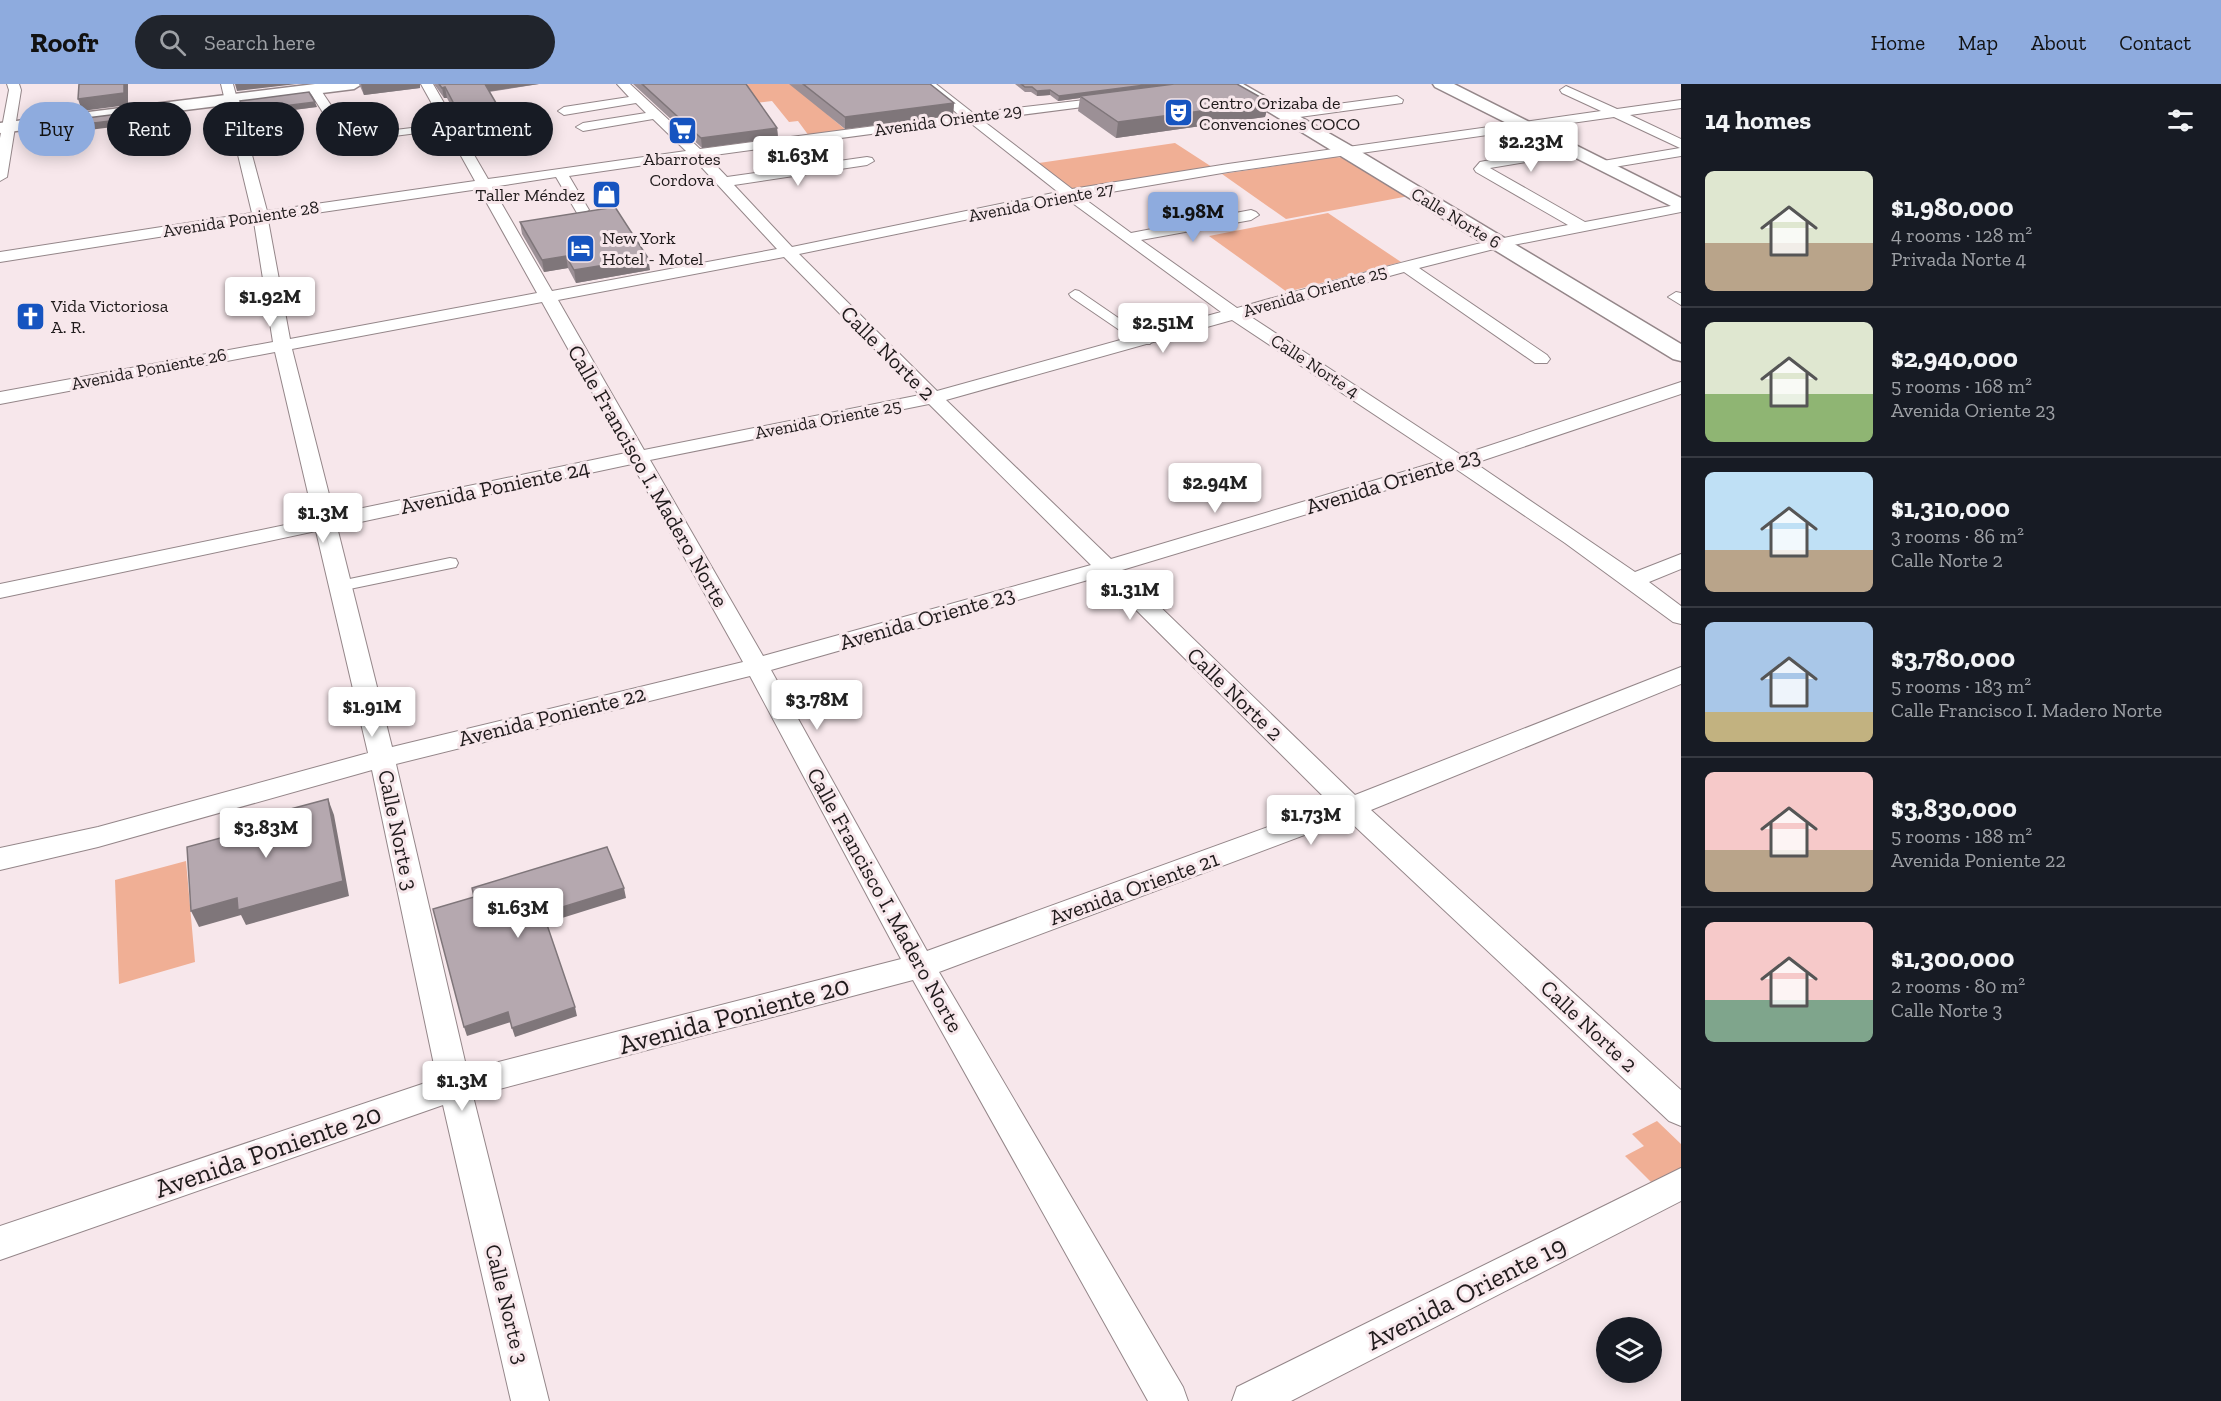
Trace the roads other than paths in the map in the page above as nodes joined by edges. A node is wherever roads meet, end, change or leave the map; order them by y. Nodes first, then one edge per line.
1 (354, 84) edge
2 (427, 84) edge
3 (928, 84) edge
4 (1237, 84) edge
5 (1441, 84) edge
6 (1228, 85) edge
7 (14, 87) edge
8 (314, 89) junction
9 (1566, 90) dead end
10 (631, 91) edge
11 (0, 92) edge
12 (229, 92) edge
13 (1131, 97) edge
14 (1397, 100) dead end
15 (323, 102) edge
16 (438, 102) edge
17 (1681, 104) edge
18 (564, 111) dead end
19 (1619, 114) junction
20 (656, 115) junction
21 (1285, 115) junction
22 (972, 118) junction
23 (1526, 126) junction
24 (583, 127) dead end
25 (5, 128) edge
26 (1681, 144) edge
27 (1574, 150) junction
28 (1347, 151) junction
29 (1681, 152) edge
30 (697, 154) junction
31 (468, 156) edge
32 (867, 160) dead end
33 (1602, 165) junction
34 (560, 173) junction
35 (0, 177) edge
36 (724, 182) junction
37 (482, 183) junction
38 (1071, 195) junction
39 (1681, 207) edge
40 (582, 210) edge
41 (260, 215) junction
42 (1251, 215) dead end
43 (1583, 227) junction
44 (1129, 238) junction
45 (1498, 243) junction
46 (788, 252) junction
47 (0, 257) edge
48 (1406, 266) junction
49 (1075, 294) dead end
50 (546, 295) junction
51 (1234, 314) junction
52 (1145, 341) junction
53 (282, 344) junction
54 (1681, 354) edge
55 (1541, 359) dead end
56 (1681, 388) edge
57 (0, 398) edge
58 (933, 398) junction
59 (637, 457) junction
60 (1462, 461) junction
61 (326, 523) junction
62 (1681, 561) edge
63 (450, 562) dead end
64 (1105, 568) junction
65 (1633, 581) junction
66 (339, 586) junction
67 (0, 591) edge
68 (1681, 617) edge
69 (757, 666) junction
70 (1681, 675) edge
71 (382, 758) junction
72 (1352, 807) junction
73 (0, 860) edge
74 (920, 966) junction
75 (455, 1087) junction
76 (1681, 1112) edge
77 (1681, 1184) edge
78 (0, 1243) edge
79 (531, 1401) edge
80 (1169, 1401) edge
81 (1251, 1401) edge

1 - 8 street
2 - 16 street, Calle Francisco I. Madero Norte
3 - 22 street, Calle Norte 4
4 - 6 street
5 - 23 street
6 - 21 street, Calle Norte 6
7 - 11 street
7 - 25 street
8 - 12 street
8 - 15 street
9 - 19 street
10 - 18 street
10 - 20 street, Calle Norte 2
12 - 25 street
12 - 41 street, Calle Norte 3
13 - 22 street, Avenida Oriente 29
14 - 21 street
17 - 19 street, Avenida Oriente 27
19 - 23 street, Avenida Oriente 27
19 - 26 street
20 - 24 street
20 - 30 street, Calle Norte 2
21 - 28 street, Calle Norte 6
22 - 30 street, Avenida Oriente 29
22 - 38 street, Calle Norte 4
23 - 27 street
23 - 28 street, Avenida Oriente 27
25 - 35 street
27 - 33 street
27 - 43 street
28 - 38 street, Avenida Oriente 27
28 - 45 street, Calle Norte 6
29 - 33 street
30 - 34 street, Avenida Oriente 29
30 - 36 street, Calle Norte 2
31 - 37 street, Calle Francisco I. Madero Norte
32 - 36 street
33 - 39 street
34 - 37 street, Avenida Oriente 29
34 - 40 street
36 - 46 street, Calle Norte 2
37 - 41 street, Avenida Poniente 28
37 - 50 street, Calle Francisco I. Madero Norte
38 - 44 street, Calle Norte 4
38 - 46 street, Avenida Oriente 27
39 - 43 street, Avenida Oriente 25
41 - 47 street, Avenida Poniente 28
41 - 53 street, Calle Norte 3
42 - 44 street
43 - 45 street, Avenida Oriente 25
44 - 51 street, Calle Norte 4
45 - 48 street, Avenida Oriente 25
45 - 54 street, Calle Norte 6
46 - 50 street, Avenida Oriente 27
46 - 58 street, Calle Norte 2
48 - 51 street, Avenida Oriente 25
48 - 55 street
49 - 52 street
50 - 53 street, Avenida Poniente 26
50 - 59 street, Calle Francisco I. Madero Norte
51 - 52 street, Avenida Oriente 25
51 - 60 street, Calle Norte 4
52 - 58 street, Avenida Oriente 25
53 - 57 street, Avenida Poniente 26
53 - 61 street, Calle Norte 3
56 - 60 street, Avenida Oriente 23
58 - 59 street, Avenida Oriente 25
58 - 64 street, Calle Norte 2
59 - 61 street, Avenida Poniente 24
59 - 69 street, Calle Francisco I. Madero Norte
60 - 64 street, Avenida Oriente 23
60 - 65 street, Calle Norte 4
61 - 66 street, Calle Norte 3
61 - 67 street, Avenida Poniente 24
62 - 65 street
63 - 66 street
64 - 69 street, Avenida Oriente 23
64 - 72 street, Calle Norte 2
65 - 68 street, Calle Norte 4
66 - 71 street, Calle Norte 3
69 - 71 street, Avenida Poniente 22
69 - 74 street, Calle Francisco I. Madero Norte
70 - 72 street, Avenida Oriente 21
71 - 73 street, Avenida Poniente 22
71 - 75 street, Calle Norte 3
72 - 74 street, Avenida Oriente 21
72 - 76 street, Calle Norte 2
74 - 75 street, Avenida Poniente 20
74 - 80 street, Calle Francisco I. Madero Norte
75 - 78 street, Avenida Poniente 20
75 - 79 street, Calle Norte 3
77 - 81 street, Avenida Oriente 19

